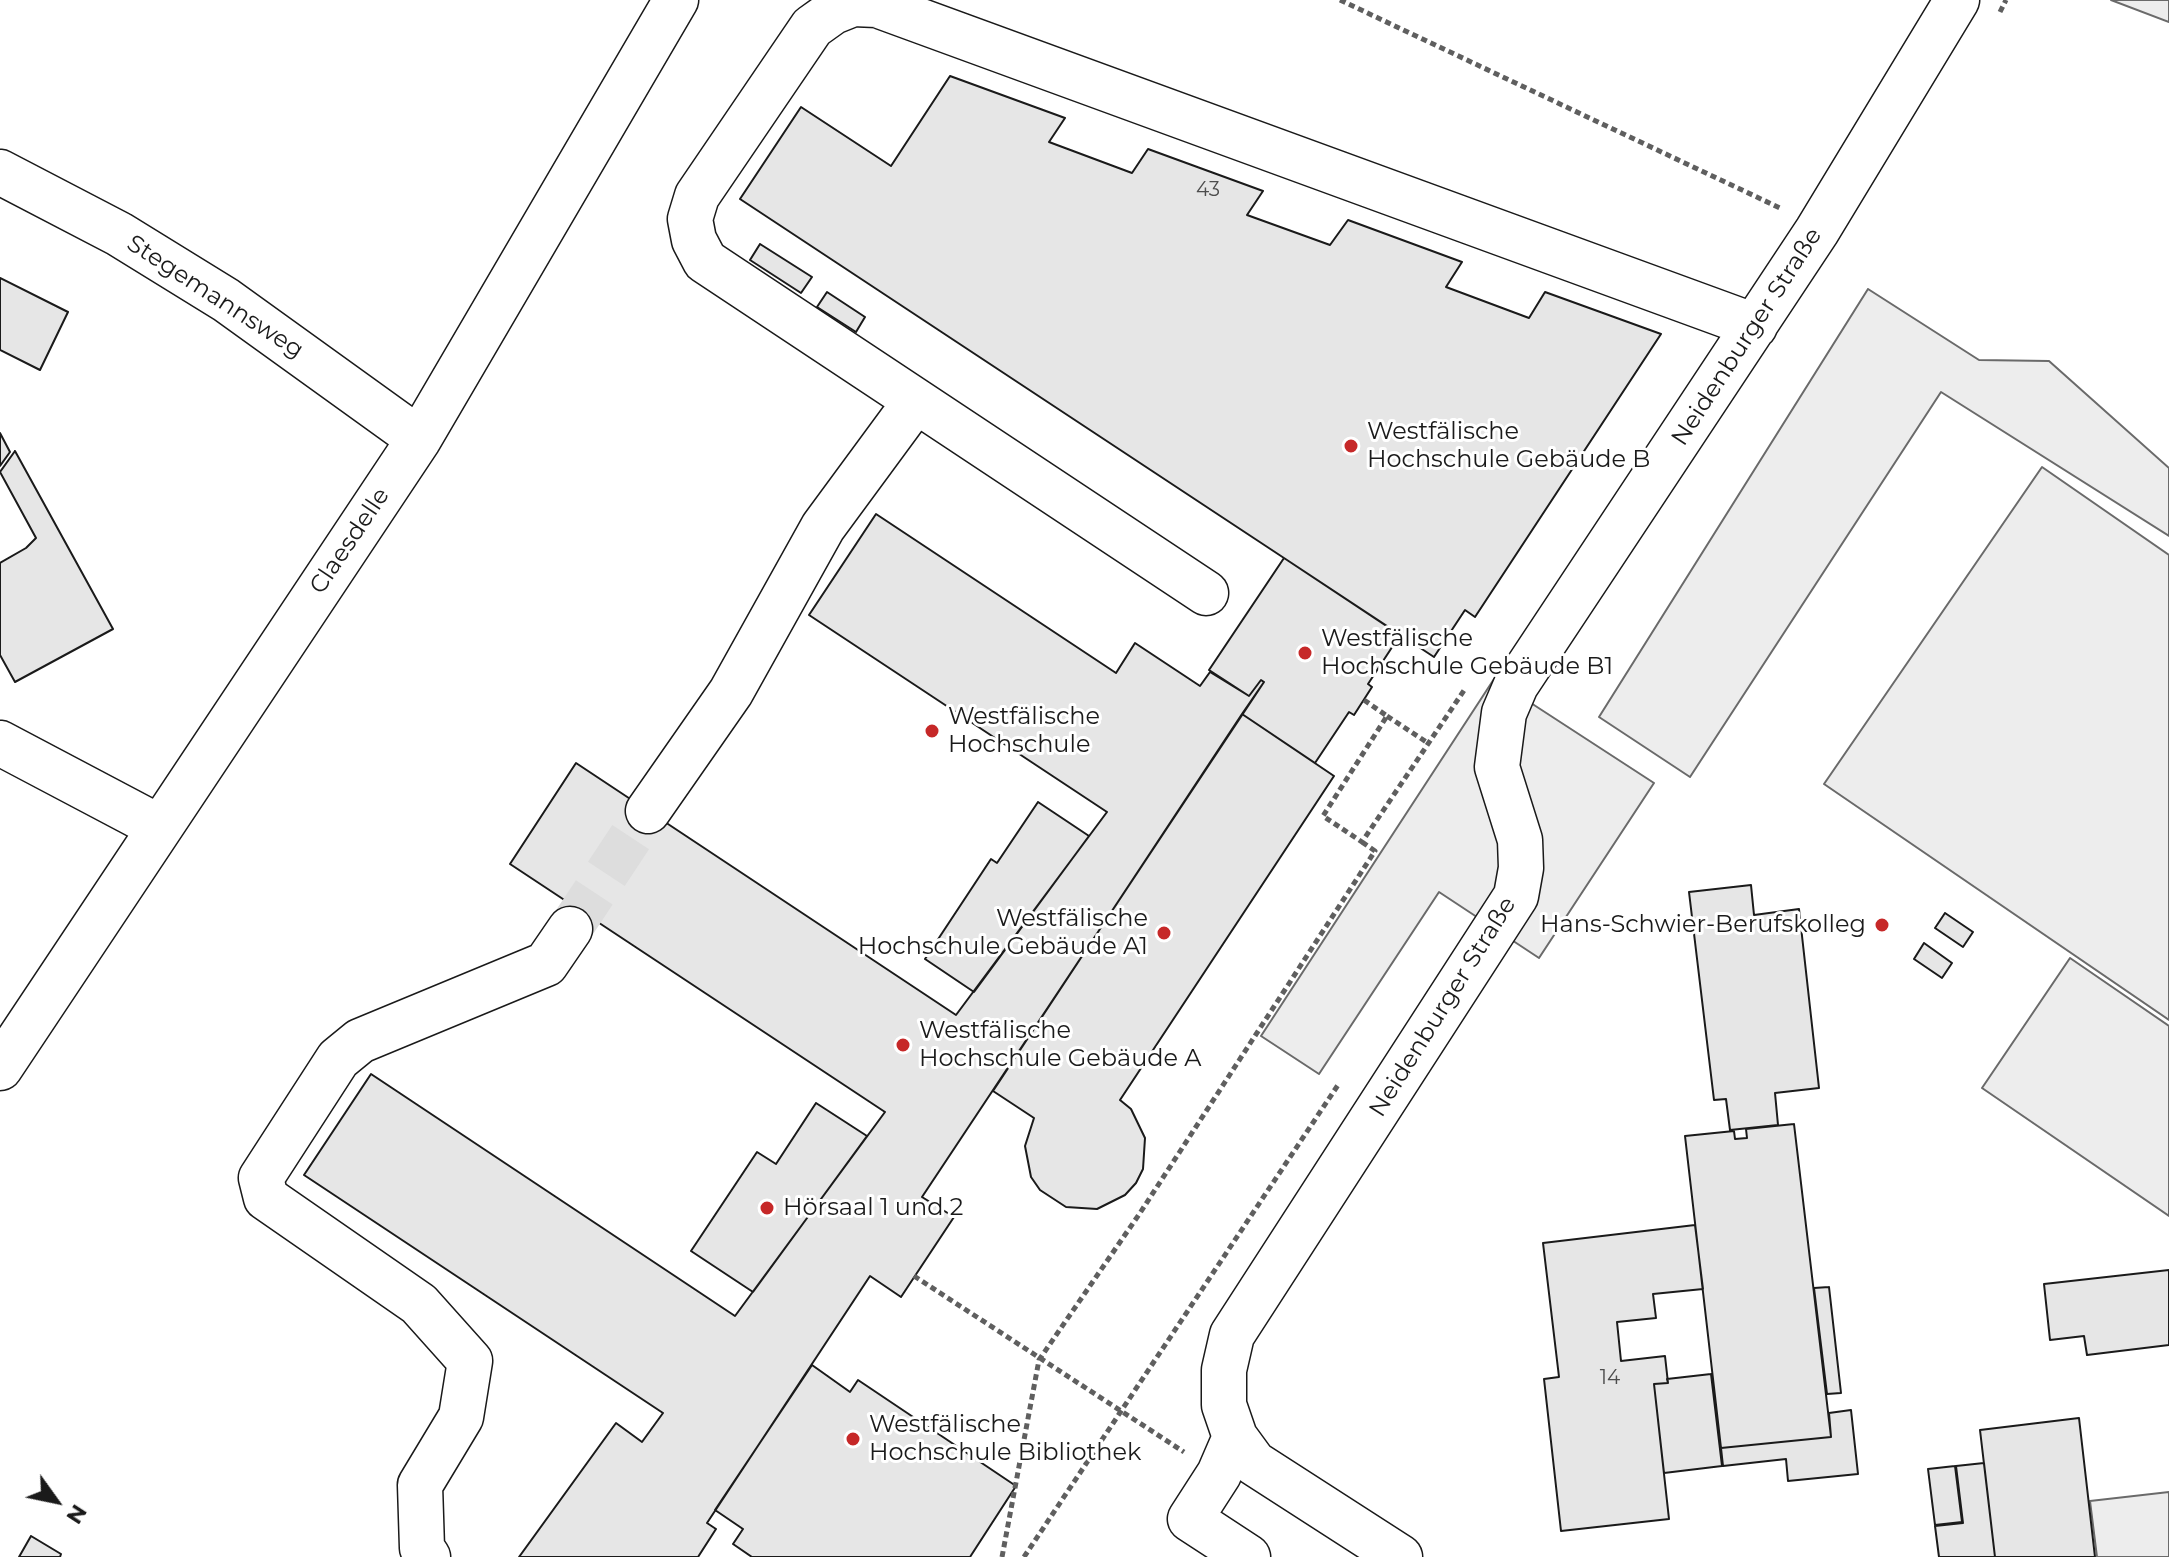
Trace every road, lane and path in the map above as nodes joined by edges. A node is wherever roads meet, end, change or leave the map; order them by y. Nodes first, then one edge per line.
1 (676, 0) edge
2 (1340, 0) edge
3 (1957, 0) edge
4 (0, 172) edge
5 (1817, 231) junction
6 (1755, 326) junction
7 (915, 402) junction
8 (419, 439) junction
9 (1206, 593) dead end
10 (1467, 686) dead end
11 (1364, 700) dead end
12 (1387, 716) junction
13 (0, 743) edge
14 (1428, 743) junction
15 (648, 811) tunnel mouth
16 (159, 827) junction
17 (1362, 842) junction
18 (570, 929) tunnel mouth
19 (0, 1068) edge
20 (914, 1276) dead end
21 (1186, 1313) dead end
22 (1039, 1360) junction
23 (1120, 1411) junction
24 (1227, 1456) junction
25 (428, 1557) edge
26 (1002, 1557) edge
27 (1024, 1557) edge
28 (1248, 1557) edge
29 (1400, 1557) edge

1 - 8 street, Claesdelle
2 - 5 path
3 - 5 street, Neidenburger Straße
4 - 8 street, Stegemannsweg
5 - 6 street, Neidenburger Straße
6 - 7 street
6 - 24 street, Neidenburger Straße
7 - 9 street
7 - 15 street
8 - 16 street, Claesdelle
10 - 14 path
11 - 12 path
12 - 14 path
12 - 17 path
13 - 16 street
14 - 17 path
16 - 19 street, Claesdelle
17 - 22 path
18 - 25 street
20 - 22 path
21 - 23 path
22 - 23 path
22 - 26 path
23 - 24 path
23 - 27 path
24 - 28 street
24 - 29 street

